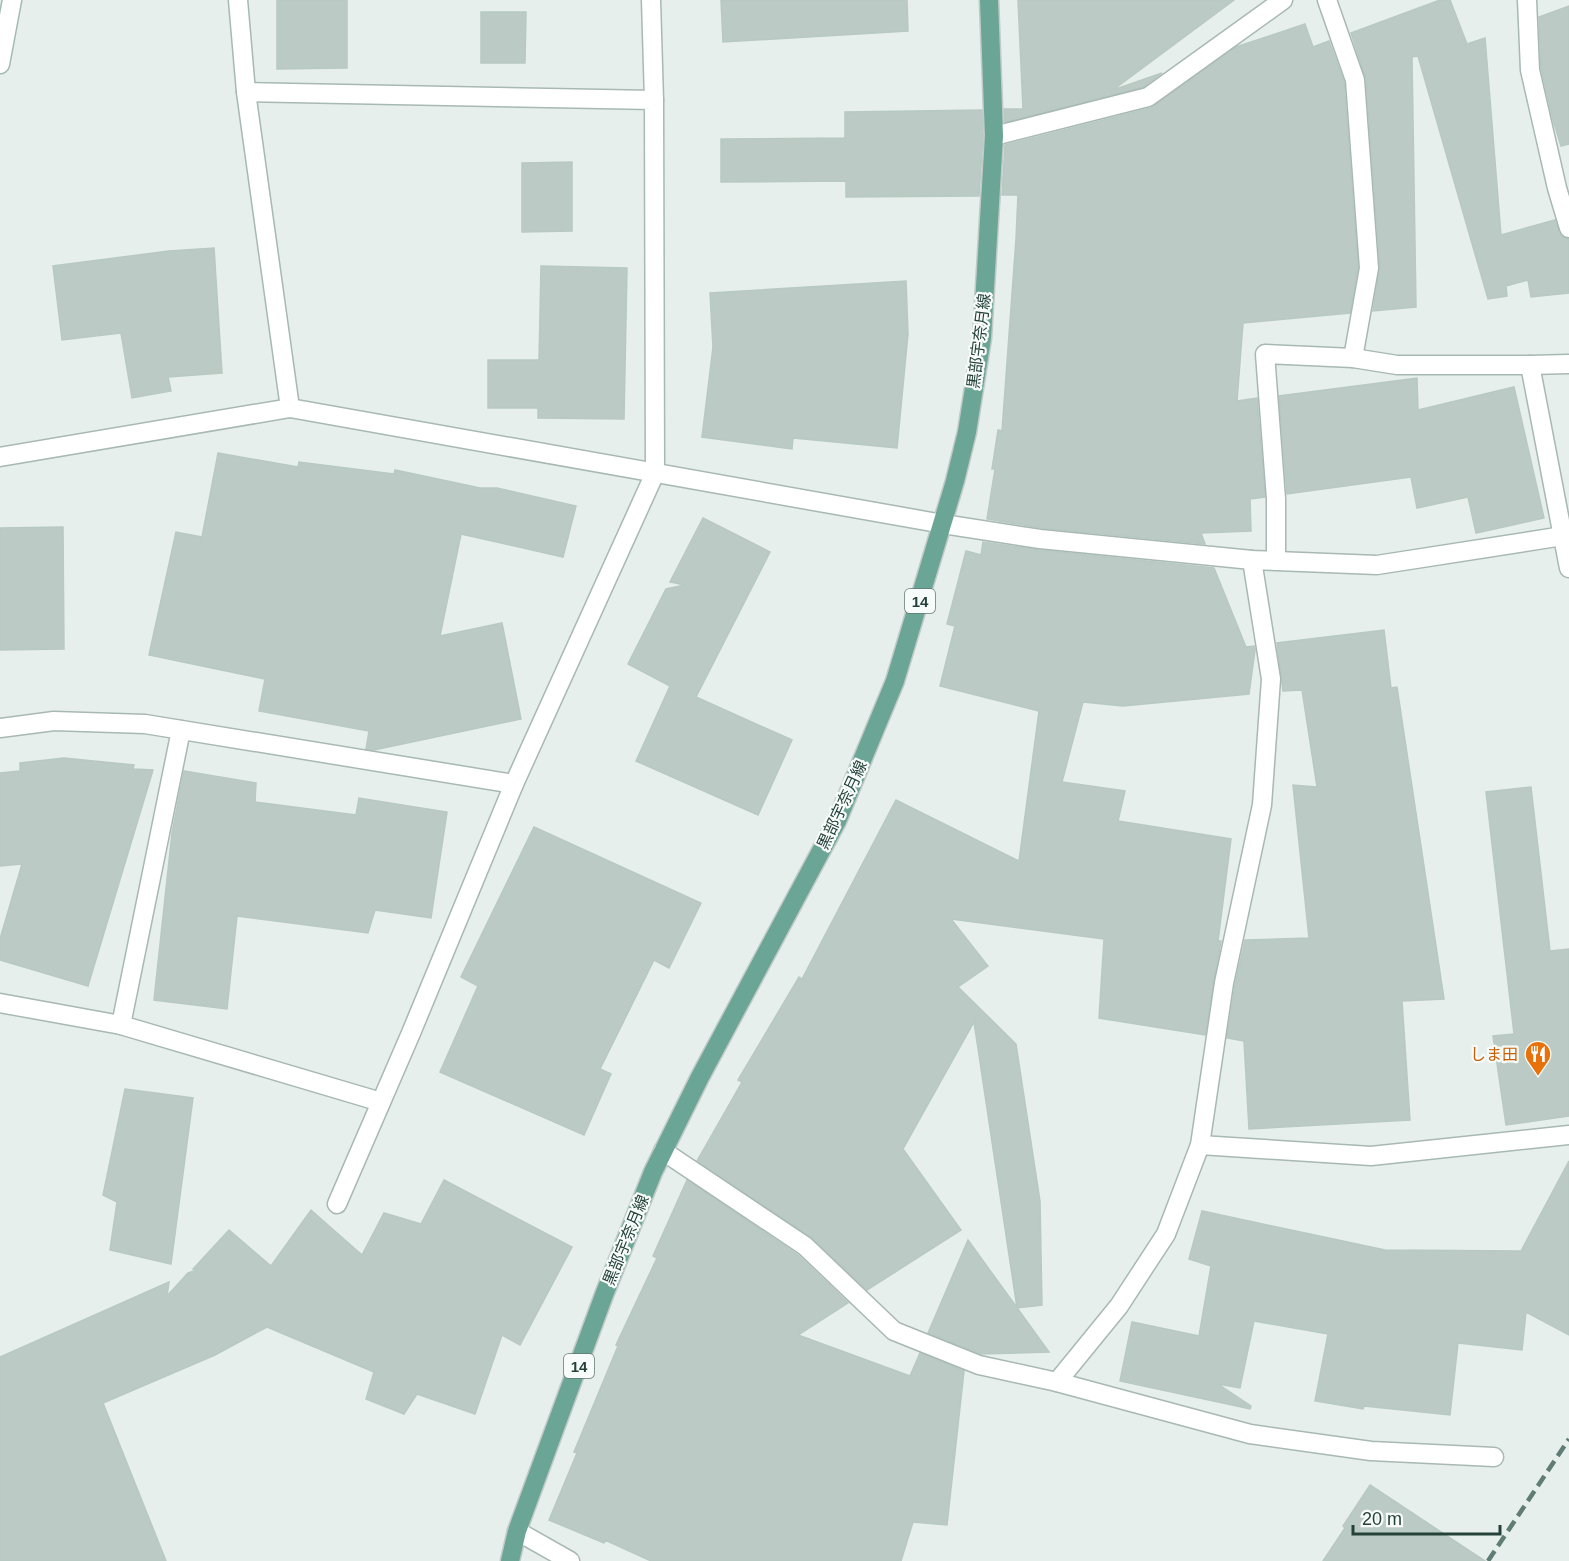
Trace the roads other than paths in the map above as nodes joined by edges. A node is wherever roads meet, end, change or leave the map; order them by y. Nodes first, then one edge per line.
1 (12, 0) edge
2 (238, 0) edge
3 (651, 0) edge
4 (989, 0) edge
5 (1283, 0) edge
6 (1327, 0) edge
7 (1527, 0) edge
8 (0, 64) edge
9 (246, 92) junction
10 (654, 100) junction
11 (994, 136) junction
12 (1569, 228) edge
13 (1353, 358) junction
14 (1569, 364) edge
15 (1530, 365) junction
16 (290, 408) junction
17 (0, 457) edge
18 (655, 473) junction
19 (943, 524) junction
20 (1563, 536) junction
21 (1252, 560) junction
22 (1276, 560) junction
23 (1569, 568) edge
24 (0, 728) edge
25 (181, 730) junction
26 (514, 784) junction
27 (0, 1004) edge
28 (122, 1025) junction
29 (381, 1102) junction
30 (1569, 1135) edge
31 (1200, 1145) junction
32 (663, 1151) junction
33 (338, 1204) dead end
34 (1058, 1382) junction
35 (1494, 1457) dead end
36 (517, 1531) junction
37 (510, 1561) edge
38 (570, 1561) edge

1 - 8 street
2 - 9 street
3 - 10 street
4 - 11 main road, 黒部宇奈月線 / 14
5 - 11 street
6 - 13 street
7 - 12 street
9 - 10 street
9 - 16 street
10 - 18 street
11 - 19 main road, 黒部宇奈月線 / 14
13 - 15 street
13 - 22 street
14 - 15 street
15 - 20 street
16 - 17 street
16 - 18 street
18 - 19 street
18 - 26 street
19 - 21 street
19 - 32 main road, 黒部宇奈月線 / 14
20 - 22 street
20 - 23 street
21 - 22 street
21 - 31 street
24 - 25 street
25 - 26 street
25 - 28 street
26 - 29 street
27 - 28 street
28 - 29 street
29 - 33 street
30 - 31 street
31 - 34 street
32 - 34 street
32 - 36 main road, 黒部宇奈月線 / 14
34 - 35 street
36 - 37 main road, 黒部宇奈月線 / 14
36 - 38 street

